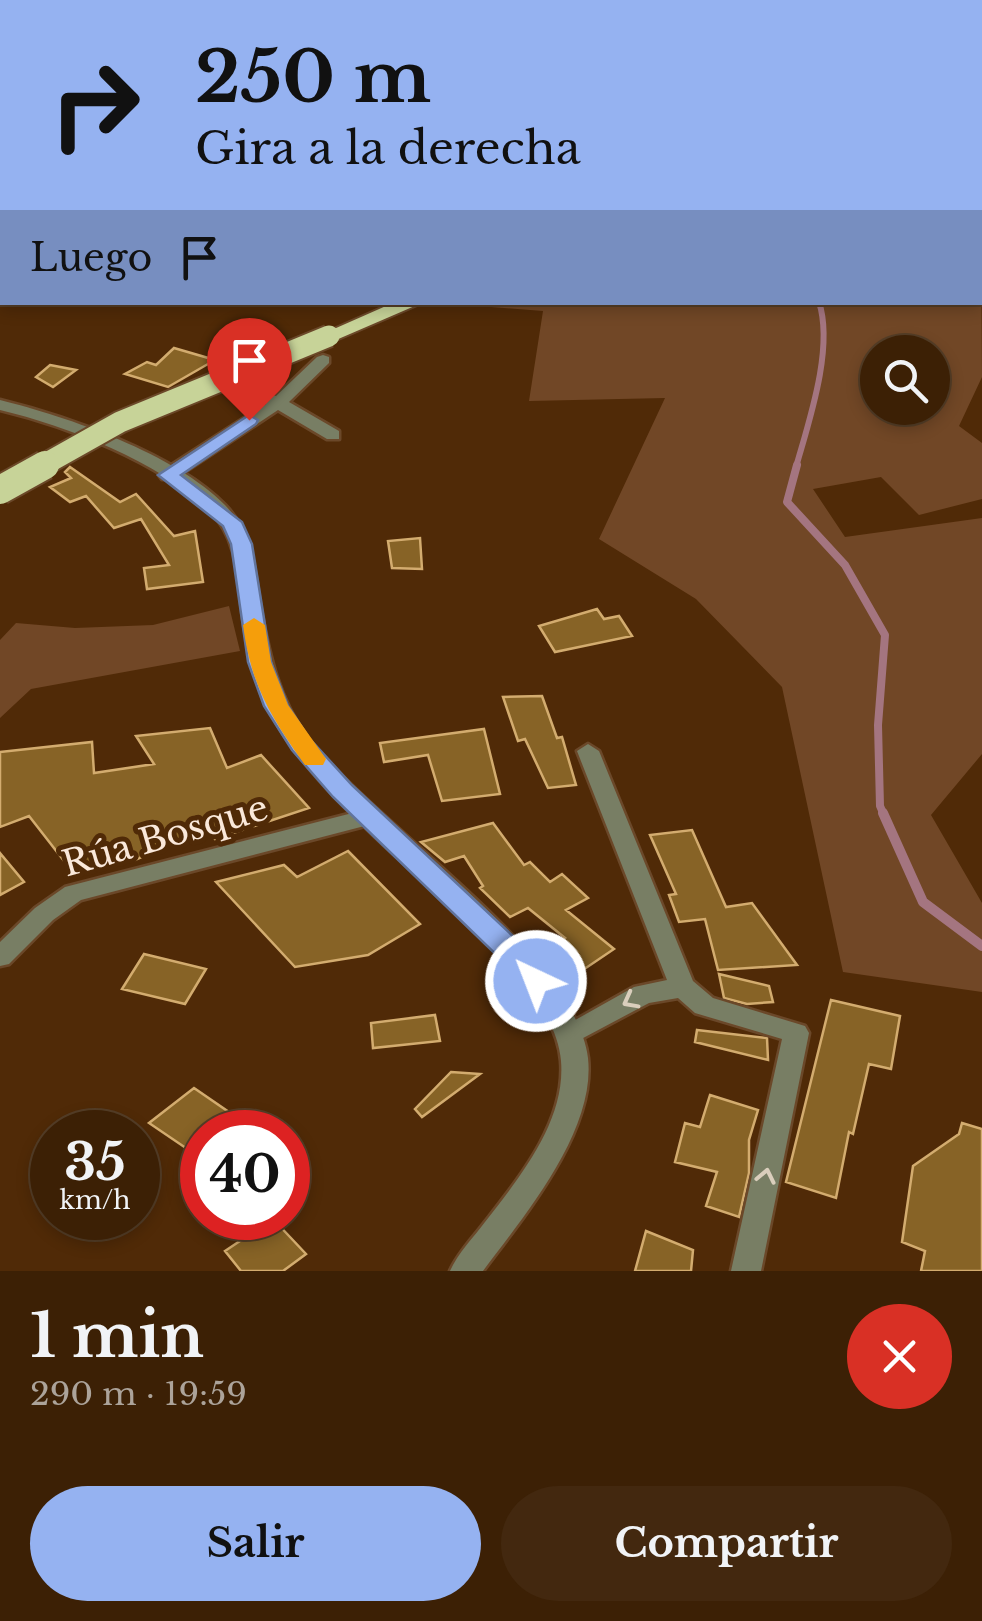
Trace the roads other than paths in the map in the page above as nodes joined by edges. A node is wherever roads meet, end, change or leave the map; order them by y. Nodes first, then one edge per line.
1 (407, 305) edge
2 (323, 360) dead end
3 (240, 389) dead end
4 (276, 402) junction
5 (0, 405) edge
6 (333, 435) dead end
7 (168, 475) junction
8 (0, 490) edge
9 (588, 750) dead end
10 (368, 817) junction
11 (0, 957) edge
12 (683, 987) junction
13 (570, 1035) junction
14 (465, 1271) edge
15 (746, 1271) edge

1 - 8 highway, bridge
2 - 4 street
3 - 4 street
4 - 6 street
4 - 7 street
5 - 7 street
7 - 10 street
9 - 12 street
10 - 11 street, Rúa Bosque
10 - 13 street
12 -> 13 street
15 -> 12 street
13 - 14 street

